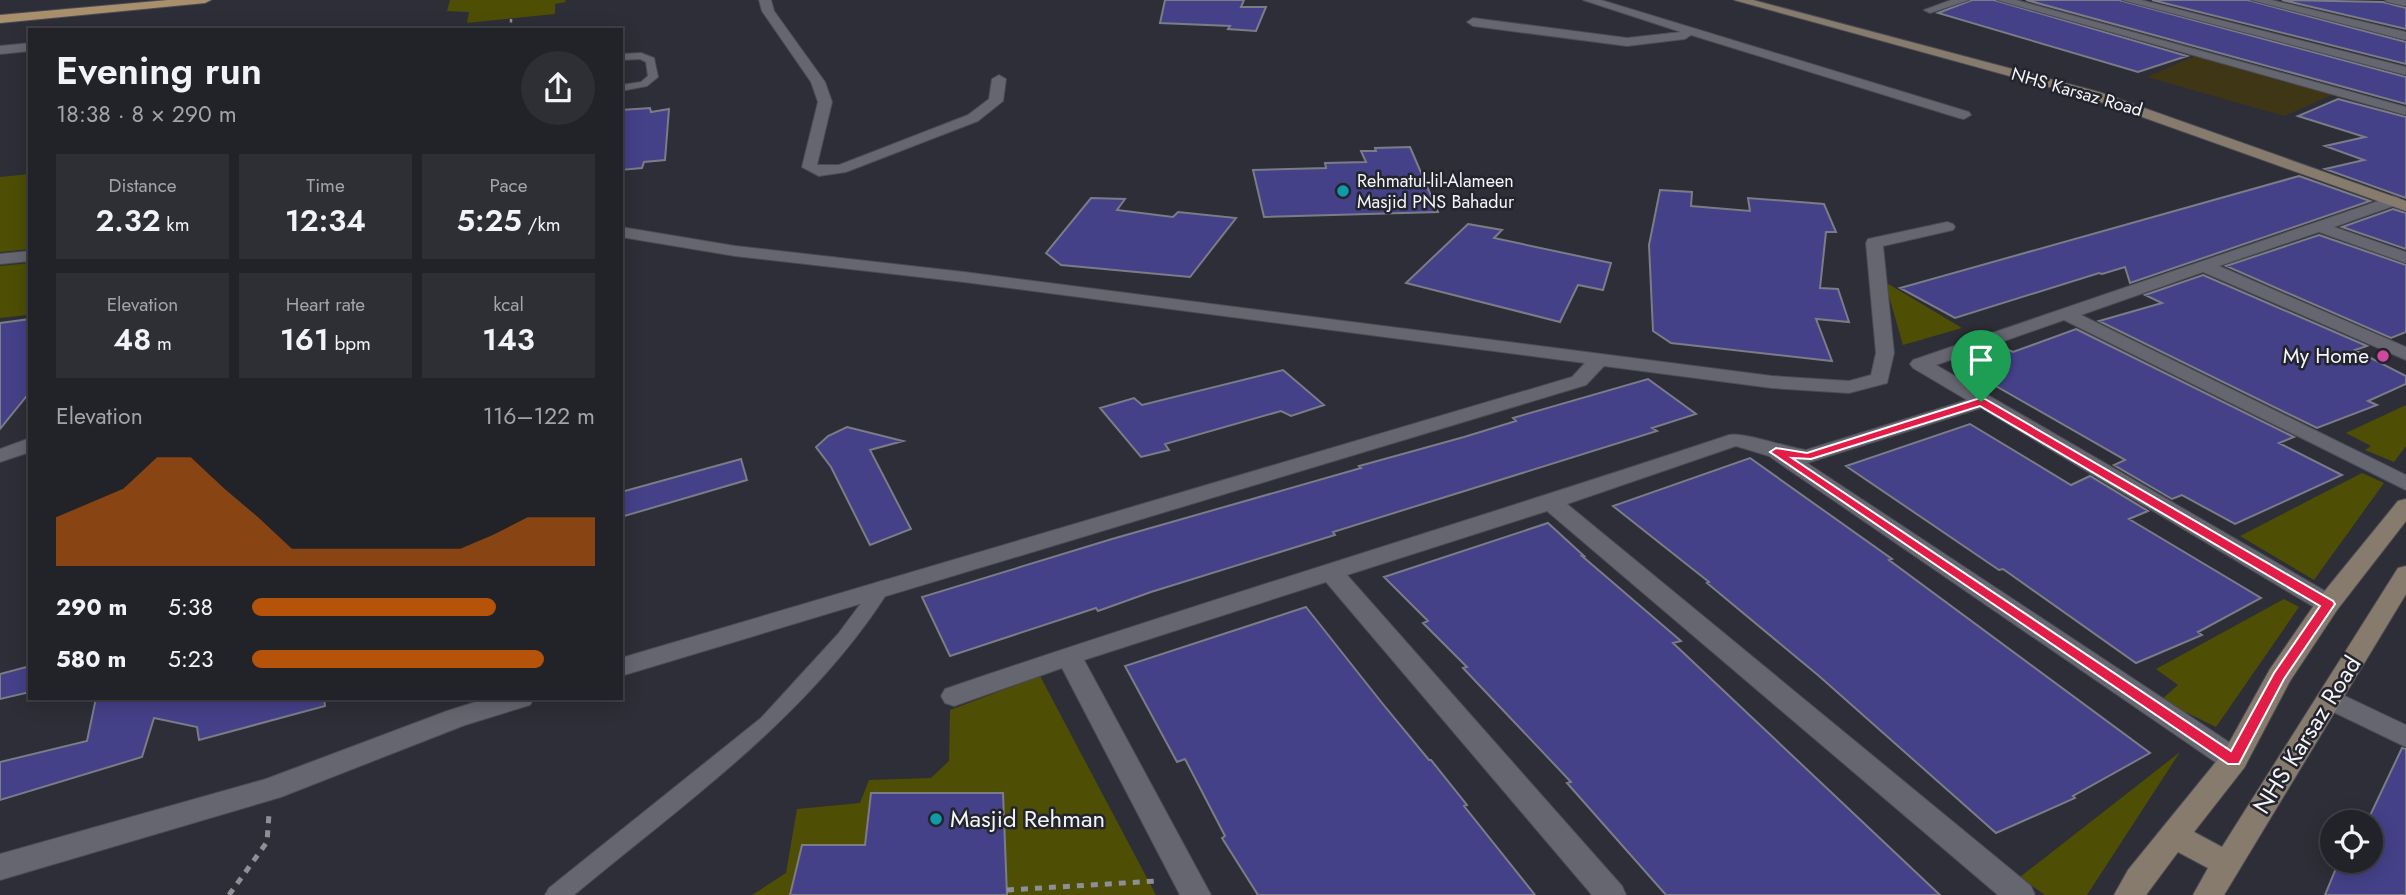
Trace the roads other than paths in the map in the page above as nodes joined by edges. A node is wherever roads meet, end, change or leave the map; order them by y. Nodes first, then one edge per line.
1 (121, 0) edge
2 (205, 0) edge
3 (765, 0) edge
4 (1589, 0) edge
5 (1740, 0) edge
6 (1768, 0) edge
7 (1962, 0) edge
8 (2003, 0) edge
9 (2128, 0) edge
10 (2257, 0) edge
11 (2391, 0) edge
12 (2406, 4) edge
13 (0, 10) edge
14 (1930, 10) dead end
15 (0, 19) edge
16 (1473, 22) dead end
17 (1694, 34) junction
18 (2406, 36) edge
19 (28, 47) edge
20 (0, 50) edge
21 (623, 57) edge
22 (2406, 71) edge
23 (999, 79) dead end
24 (2077, 86) junction
25 (623, 88) edge
26 (2406, 111) edge
27 (1964, 115) dead end
28 (2402, 200) edge
29 (1947, 227) dead end
30 (2320, 227) junction
31 (623, 232) edge
32 (28, 256) edge
33 (2406, 258) edge
34 (0, 259) edge
35 (2204, 266) junction
36 (2065, 314) junction
37 (2406, 354) edge
38 (1600, 359) junction
39 (1981, 402) junction
40 (28, 445) edge
41 (1776, 452) junction
42 (0, 456) edge
43 (2406, 483) edge
44 (1551, 502) junction
45 (2402, 520) edge
46 (1331, 572) junction
47 (2406, 574) edge
48 (882, 587) junction
49 (2328, 604) junction
50 (1069, 656) junction
51 (623, 666) edge
52 (954, 696) dead end
53 (2330, 699) junction
54 (514, 700) edge
55 (2406, 737) edge
56 (2234, 760) junction
57 (2174, 835) junction
58 (2227, 864) junction
59 (0, 867) edge
60 (1192, 887) edge
61 (557, 895) edge
62 (1611, 895) edge
63 (2020, 895) edge
64 (2130, 895) edge
65 (2208, 895) edge

1 - 13 main road
2 - 15 main road
3 - 23 street
4 - 17 street
5 - 24 street, NHS Karsaz Road
6 - 24 street
7 - 14 street
8 - 26 street
9 - 22 street
10 - 18 street
11 - 12 street
16 - 17 street
17 - 27 street
19 - 20 street
21 - 25 lane
24 - 28 street, NHS Karsaz Road
28 - 30 street
29 - 38 street
30 - 33 street
30 - 35 street
31 - 38 street
32 - 34 street
35 - 36 street
35 - 37 street
36 - 39 street
36 - 43 street
38 - 48 street
39 - 41 street
39 - 49 street
40 - 42 street
41 - 44 street
41 - 56 street
44 - 46 street
44 - 63 street
45 - 49 street
46 - 50 street
46 - 62 street
47 - 53 street, NHS Karsaz Road
48 - 51 street
48 - 61 lane
49 - 56 street
50 - 52 street
50 - 60 street
53 - 55 street
53 - 58 street, NHS Karsaz Road
54 - 59 street
56 - 57 street
57 - 58 street
57 - 64 street
58 - 65 street, NHS Karsaz Road

